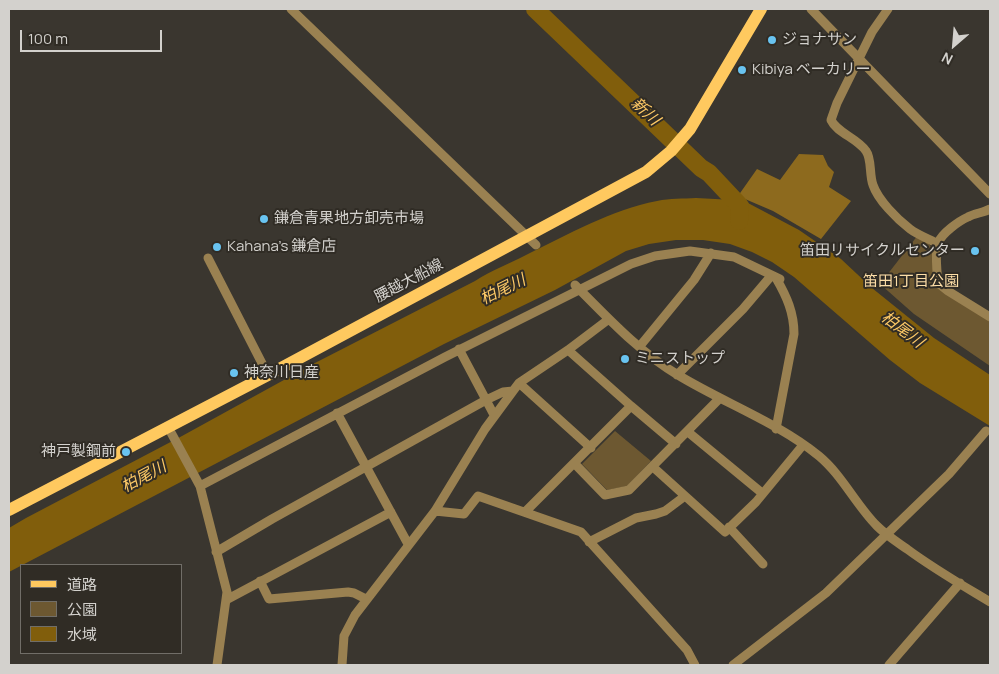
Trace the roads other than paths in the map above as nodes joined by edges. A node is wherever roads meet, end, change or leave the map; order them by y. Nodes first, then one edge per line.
1 (291, 9) edge
2 (761, 9) edge
3 (811, 9) edge
4 (888, 9) edge
5 (858, 59) junction
6 (990, 194) edge
7 (990, 209) edge
8 (532, 241) junction
9 (938, 244) junction
10 (711, 253) junction
11 (208, 258) dead end
12 (776, 278) junction
13 (577, 287) junction
14 (990, 317) edge
15 (609, 319) junction
16 (640, 346) junction
17 (459, 350) junction
18 (568, 350) junction
19 (268, 374) junction
20 (677, 375) junction
21 (519, 383) junction
22 (513, 391) junction
23 (720, 398) junction
24 (486, 400) junction
25 (631, 406) junction
26 (337, 413) junction
27 (494, 415) junction
28 (776, 428) junction
29 (986, 431) dead end
30 (170, 432) junction
31 (688, 432) junction
32 (676, 444) junction
33 (803, 446) junction
34 (591, 448) junction
35 (575, 464) junction
36 (653, 467) junction
37 (366, 468) junction
38 (199, 484) junction
39 (762, 493) junction
40 (685, 496) junction
41 (9, 510) edge
42 (435, 511) junction
43 (391, 512) junction
44 (525, 512) junction
45 (729, 527) junction
46 (886, 535) junction
47 (589, 542) junction
48 (408, 544) junction
49 (216, 552) junction
50 (764, 564) dead end
51 (260, 581) junction
52 (960, 584) junction
53 (366, 599) junction
54 (226, 600) junction
55 (990, 602) edge
56 (217, 665) edge
57 (342, 665) edge
58 (695, 665) edge
59 (734, 665) edge
60 (889, 665) edge

1 - 8 street
2 - 8 main road, 腰越大船線
3 - 5 street
4 - 5 street
5 - 6 street
5 - 9 street
7 - 9 street
8 - 19 main road, 腰越大船線
9 - 14 street
10 - 12 street
10 - 13 street
10 - 16 street
11 - 19 street
12 - 20 street
12 - 28 street
13 - 15 street
13 - 17 street
15 - 16 street
15 - 18 street
16 - 20 street
17 - 24 street
17 - 26 street
18 - 21 street
18 - 25 street
19 - 30 main road, 腰越大船線
20 - 23 street
21 - 22 street
21 - 34 street
22 - 24 street
22 - 27 street
23 - 28 street
23 - 31 street
24 - 27 street
24 - 37 street
25 - 32 street
25 - 34 street
26 - 37 street
26 - 38 street
27 - 42 street
28 - 33 street
29 - 46 street
30 - 38 street
30 - 41 main road, 腰越大船線
31 - 32 street
31 - 39 street
32 - 36 street
33 - 39 street
33 - 46 street
34 - 35 street
35 - 36 street
35 - 44 street
36 - 40 street
37 - 43 street
37 - 49 street
38 - 49 street
39 - 45 street
40 - 45 street
40 - 47 street
42 - 44 street
42 - 48 street
43 - 48 street
43 - 51 street
44 - 47 street
45 - 50 street
46 - 52 street
46 - 59 street
47 - 58 street
48 - 53 street
49 - 54 street
51 - 53 street
51 - 54 street
52 - 55 street
52 - 60 street
53 - 57 street
54 - 56 street

